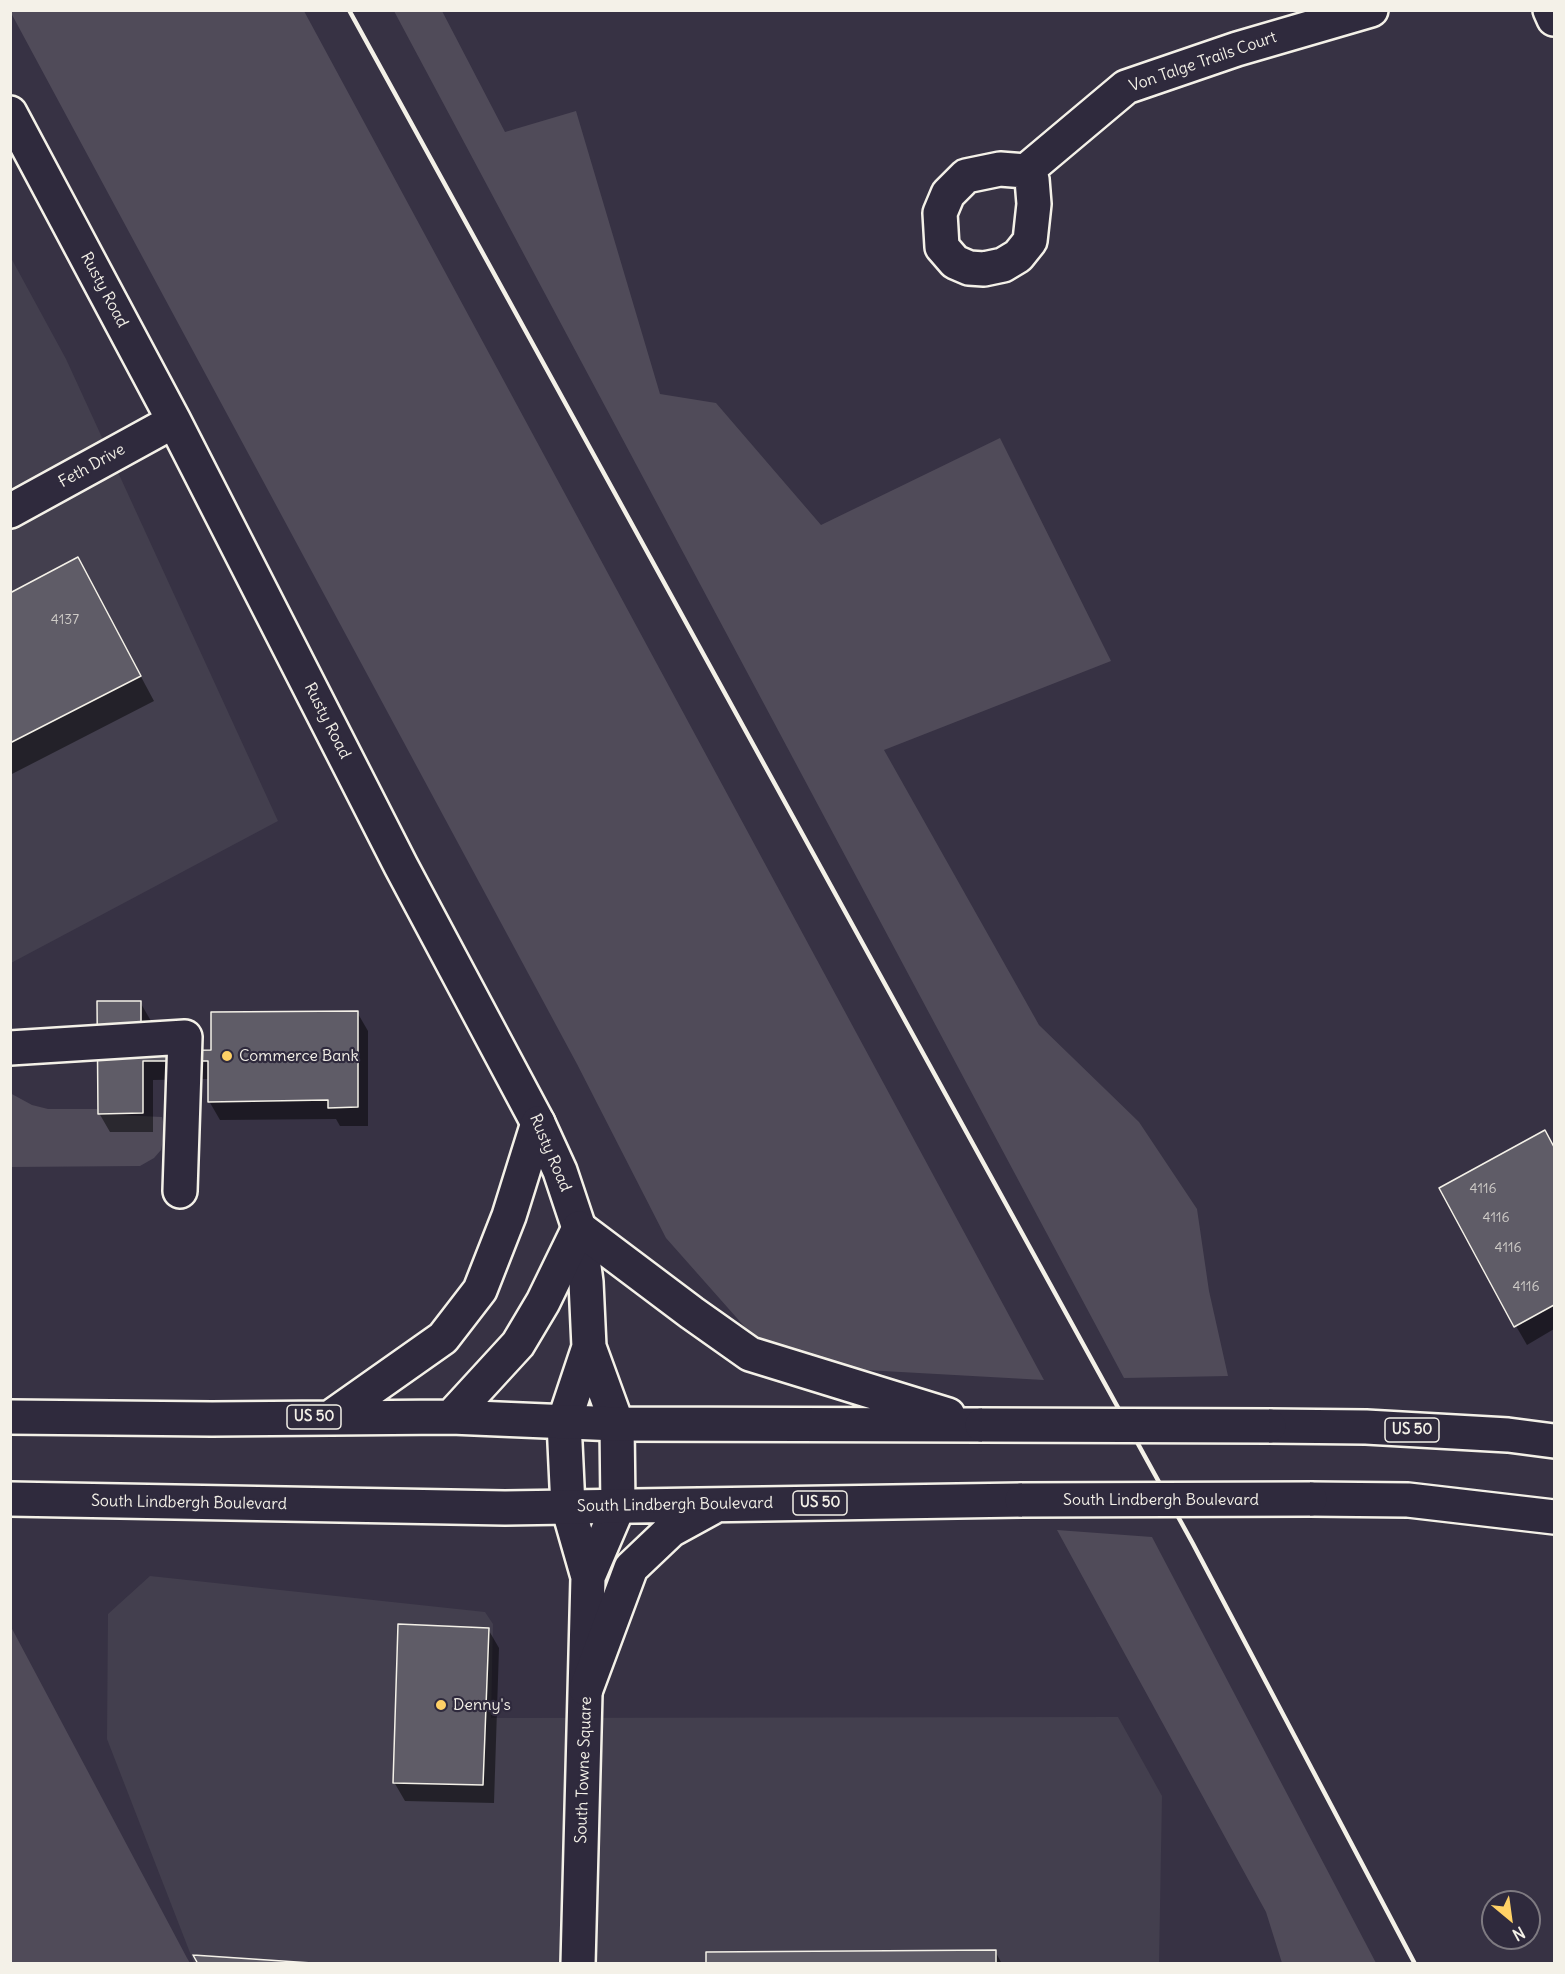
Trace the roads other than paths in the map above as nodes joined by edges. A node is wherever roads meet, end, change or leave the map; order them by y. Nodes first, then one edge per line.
1 (1371, 10) edge
2 (1550, 10) edge
3 (1554, 19) edge
4 (10, 113) edge
5 (1026, 171) dead end
6 (174, 421) junction
7 (10, 511) edge
8 (10, 1048) edge
9 (538, 1123) junction
10 (180, 1191) dead end
11 (579, 1228) junction
12 (589, 1347) junction
13 (10, 1417) edge
14 (331, 1417) junction
15 (451, 1417) junction
16 (564, 1422) junction
17 (617, 1424) junction
18 (982, 1425) junction
19 (1554, 1441) edge
20 (10, 1499) edge
21 (717, 1504) junction
22 (568, 1507) junction
23 (618, 1507) junction
24 (1554, 1516) edge
25 (588, 1577) junction
26 (586, 1689) junction
27 (578, 1964) edge

1 - 5 main road, Von Talge Trails Court
2 - 3 main road
4 - 6 main road, Rusty Road
6 - 7 main road, Feth Drive
6 - 9 main road, Rusty Road
8 - 10 main road
9 - 11 main road, Rusty Road
9 - 14 main road
11 - 12 main road, Rusty Road
11 - 15 main road
11 - 18 main road
12 - 16 main road, Rusty Road
12 - 17 main road, Rusty Road
13 - 14 main road, US 50
14 - 15 main road, US 50
15 - 16 main road, US 50
16 - 17 main road, US 50
16 - 22 main road, South Towne Square
17 - 18 main road, US 50
17 - 23 main road, Rusty Road
18 - 19 main road, US 50, bridge
20 - 22 main road, South Lindbergh Boulevard / US 50
21 - 23 main road, South Lindbergh Boulevard / US 50
21 - 24 main road, South Lindbergh Boulevard / US 50, bridge
21 - 26 main road
22 - 23 main road, South Lindbergh Boulevard / US 50
22 - 25 main road, South Towne Square
23 - 25 main road, South Towne Square
25 - 26 main road, South Towne Square
26 - 27 main road, South Towne Square

